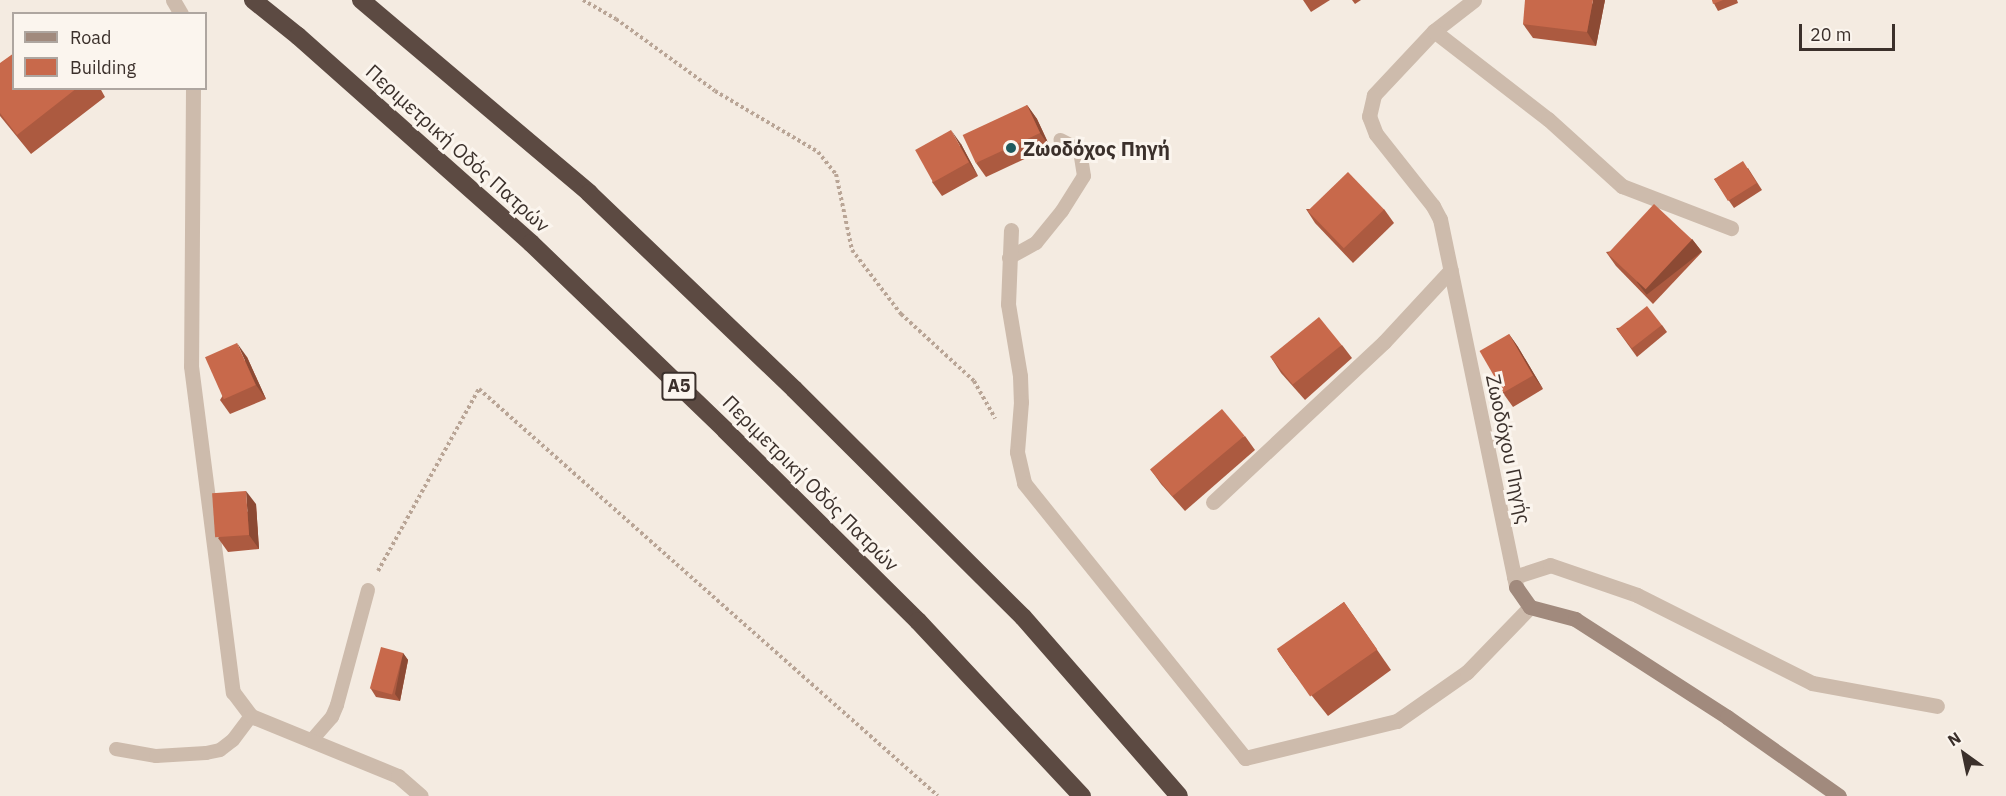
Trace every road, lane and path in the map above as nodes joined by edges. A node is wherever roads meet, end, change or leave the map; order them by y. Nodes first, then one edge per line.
1 (253, 0) edge
2 (361, 0) edge
3 (584, 0) edge
4 (1474, 0) edge
5 (1434, 32) junction
6 (192, 90) edge
7 (1060, 140) dead end
8 (1731, 228) dead end
9 (1011, 230) dead end
10 (1009, 258) junction
11 (1451, 270) junction
12 (1017, 456) junction
13 (1213, 502) dead end
14 (1515, 582) junction
15 (368, 590) joint
16 (1530, 607) junction
17 (1937, 706) dead end
18 (251, 716) junction
19 (311, 741) junction
20 (116, 749) dead end
21 (421, 796) edge
22 (938, 796) edge
23 (1082, 796) edge
24 (1179, 796) edge
25 (1839, 796) edge

1 - 23 highway, Περιμετρική Οδός Πατρών / Α5
2 - 24 highway
3 - 12 path
4 - 5 street, Ζωοδόχου Πηγής
5 - 8 street
5 - 11 street, Ζωοδόχου Πηγής
6 - 18 street
7 - 10 lane
9 - 10 street
10 - 12 street
11 - 13 street
11 - 14 street, Ζωοδόχου Πηγής
12 - 16 street
14 - 16 street, Ζωοδόχου Πηγής
14 - 17 street
15 - 19 lane
15 - 22 path
16 - 25 street
18 - 19 street
18 - 20 lane
19 - 21 street

